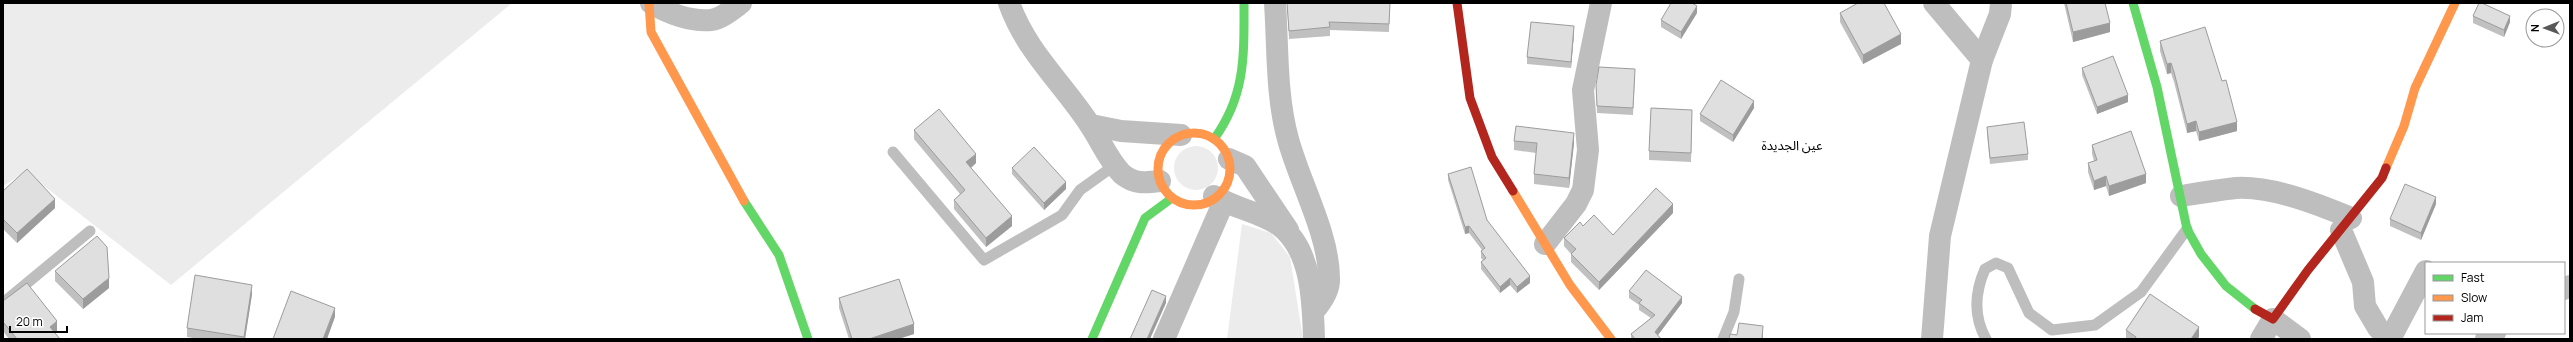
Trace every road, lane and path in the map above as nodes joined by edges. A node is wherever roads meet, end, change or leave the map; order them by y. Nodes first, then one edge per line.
1 (650, 3) edge
2 (741, 3) edge
3 (1009, 3) edge
4 (1244, 3) edge
5 (1275, 3) edge
6 (1457, 3) edge
7 (1600, 3) edge
8 (1934, 3) edge
9 (2001, 3) edge
10 (2133, 3) edge
11 (2455, 3) edge
12 (1982, 60) junction
13 (1091, 126) junction
14 (1181, 135) junction
15 (1214, 139) junction
16 (893, 152) dead end
17 (1229, 159) junction
18 (1115, 165) junction
19 (1160, 181) junction
20 (2181, 196) junction
21 (1172, 198) junction
22 (1219, 199) junction
23 (2346, 224) junction
24 (2187, 229) junction
25 (90, 231) dead end
26 (1295, 241) junction
27 (1545, 244) junction
28 (2425, 273) edge
29 (1739, 279) dead end
30 (3, 303) edge
31 (1313, 312) junction
32 (2273, 319) junction
33 (808, 339) edge
34 (1092, 339) edge
35 (1164, 339) edge
36 (1314, 339) edge
37 (1611, 339) edge
38 (1723, 339) edge
39 (1932, 339) edge
40 (1986, 339) edge
41 (2261, 339) edge
42 (2300, 339) edge
43 (2390, 339) edge

1 - 2 street
1 - 33 street
3 - 13 street
4 - 15 street
5 - 31 street
6 - 27 street
7 - 27 street
8 - 12 street
9 - 12 street
10 - 20 street
11 - 23 street
12 - 39 street
13 - 14 street
13 - 18 street
14 - 15 street
14 - 19 street
15 - 17 street
16 - 18 lane
17 - 22 street
17 - 26 street
18 - 19 street
19 - 21 street
20 - 23 street
20 - 24 street
21 - 22 street
21 - 34 street
22 - 26 street
22 - 35 street
23 - 32 street
23 - 43 street
24 - 32 street
24 - 40 lane
25 - 30 lane
26 - 31 street
27 - 37 street
28 - 43 street
29 - 38 lane
31 - 36 street
32 - 41 street
32 - 42 street

